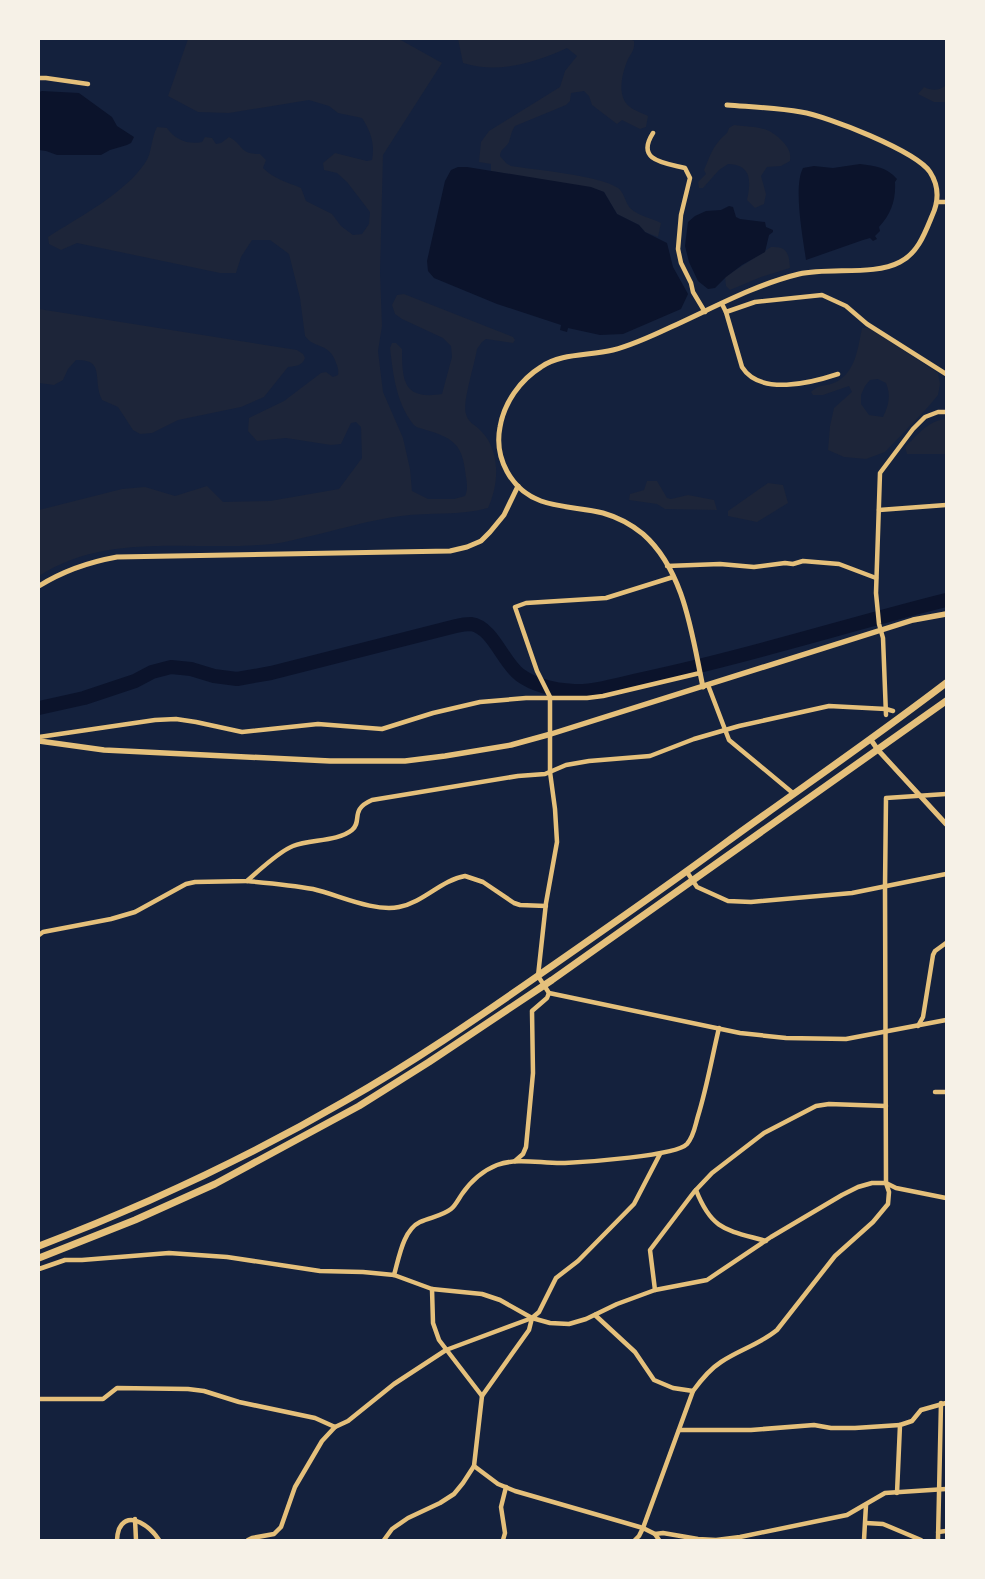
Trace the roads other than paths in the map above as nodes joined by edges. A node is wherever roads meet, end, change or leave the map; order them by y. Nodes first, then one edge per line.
1 (39, 78) edge
2 (88, 84) dead end
3 (727, 106) dead end
4 (653, 133) dead end
5 (937, 202) junction
6 (946, 202) edge
7 (722, 304) junction
8 (705, 312) junction
9 (726, 312) junction
10 (838, 374) dead end
11 (946, 374) edge
12 (946, 412) edge
13 (518, 486) junction
14 (946, 505) edge
15 (879, 510) junction
16 (667, 566) junction
17 (674, 577) junction
18 (876, 578) junction
19 (39, 586) edge
20 (946, 614) edge
21 (880, 631) junction
22 (700, 671) junction
23 (946, 683) edge
24 (706, 686) junction
25 (549, 695) junction
26 (946, 701) edge
27 (886, 709) junction
28 (893, 711) dead end
29 (886, 715) dead end
30 (724, 731) junction
31 (551, 734) junction
32 (39, 737) edge
33 (871, 740) junction
34 (39, 741) edge
35 (878, 750) junction
36 (550, 772) junction
37 (794, 794) junction
38 (946, 794) edge
39 (920, 796) junction
40 (946, 824) edge
41 (686, 872) junction
42 (946, 874) edge
43 (247, 881) junction
44 (693, 881) junction
45 (884, 887) junction
46 (546, 906) junction
47 (39, 935) edge
48 (946, 943) edge
49 (538, 976) junction
50 (544, 985) junction
51 (549, 993) junction
52 (946, 1020) edge
53 (918, 1026) junction
54 (719, 1028) junction
55 (886, 1031) junction
56 (935, 1092) dead end
57 (946, 1092) edge
58 (886, 1106) junction
59 (660, 1154) junction
60 (515, 1161) junction
61 (886, 1183) junction
62 (696, 1190) junction
63 (946, 1198) edge
64 (766, 1241) junction
65 (39, 1246) edge
66 (39, 1258) edge
67 (39, 1269) edge
68 (394, 1275) junction
69 (432, 1289) junction
70 (655, 1290) junction
71 (595, 1315) junction
72 (532, 1318) junction
73 (446, 1350) junction
74 (694, 1391) junction
75 (482, 1396) junction
76 (39, 1399) edge
77 (943, 1403) edge
78 (900, 1425) junction
79 (335, 1427) junction
80 (679, 1430) junction
81 (474, 1466) junction
82 (506, 1487) junction
83 (939, 1489) junction
84 (946, 1489) edge
85 (897, 1493) junction
86 (866, 1505) junction
87 (135, 1519) junction
88 (866, 1523) junction
89 (643, 1528) junction
90 (946, 1531) edge
91 (938, 1532) junction
92 (655, 1534) junction
93 (117, 1540) edge
94 (136, 1540) edge
95 (159, 1540) edge
96 (248, 1540) edge
97 (384, 1540) edge
98 (504, 1540) edge
99 (634, 1540) edge
100 (660, 1540) edge
101 (864, 1540) edge
102 (921, 1540) edge
103 (938, 1540) edge

1 - 2 street
3 - 5 street
4 - 8 street
5 - 6 street
5 - 7 street
7 - 8 street
7 - 9 street
8 - 13 street
9 - 10 street
9 - 11 street
12 - 15 street
13 - 16 street
13 - 19 street
14 - 15 street
15 - 18 street
16 - 17 street
16 - 18 street
17 - 22 street
17 - 25 street
18 - 21 street
20 - 21 main road
21 - 24 main road
21 - 27 street
22 - 24 street
22 - 25 street
23 - 33 highway
24 - 30 street
24 - 31 main road
25 - 31 street
25 - 32 street
26 - 35 highway
27 - 28 street
27 - 29 street
27 - 30 street
30 - 36 street
30 - 37 street
31 - 34 main road
31 - 36 street
33 - 35 street
33 - 37 highway
35 - 39 street
35 - 44 highway
36 - 43 street
36 - 46 street
37 - 41 highway
38 - 39 street
39 - 40 street
39 - 45 street
41 - 44 street
41 - 49 highway
42 - 45 street
43 - 46 street
43 - 47 street
44 - 45 street
44 - 50 highway
45 - 55 street
46 - 49 street
48 - 53 street
49 - 50 street
49 - 65 highway
50 - 51 street
50 - 66 highway
51 - 54 street
51 - 60 street
52 - 53 street
53 - 55 street
54 - 55 street
54 - 59 street
55 - 58 street
56 - 57 street
58 - 61 street
58 - 62 street
59 - 60 street
59 - 72 street
60 - 68 street
61 - 63 street
61 - 64 street
61 - 74 street
62 - 64 street
62 - 70 street
64 - 70 street
67 - 68 street
68 - 69 street
69 - 72 street
69 - 73 street
70 - 71 street
71 - 72 street
71 - 74 street
72 - 73 street
72 - 75 street
73 - 75 street
73 - 79 street
74 - 80 street
75 - 81 street
76 - 79 street
77 - 78 street
77 - 83 street
78 - 80 street
78 - 85 street
79 - 96 street
80 - 89 street
81 - 82 street
81 - 97 street
82 - 89 street
82 - 98 street
83 - 84 street
83 - 85 street
83 - 91 street
85 - 86 street
86 - 88 street
86 - 92 street
87 - 93 street
87 - 94 street
87 - 95 street
88 - 101 street
88 - 102 street
89 - 92 street
89 - 99 street
90 - 91 street
91 - 103 street
92 - 100 street

